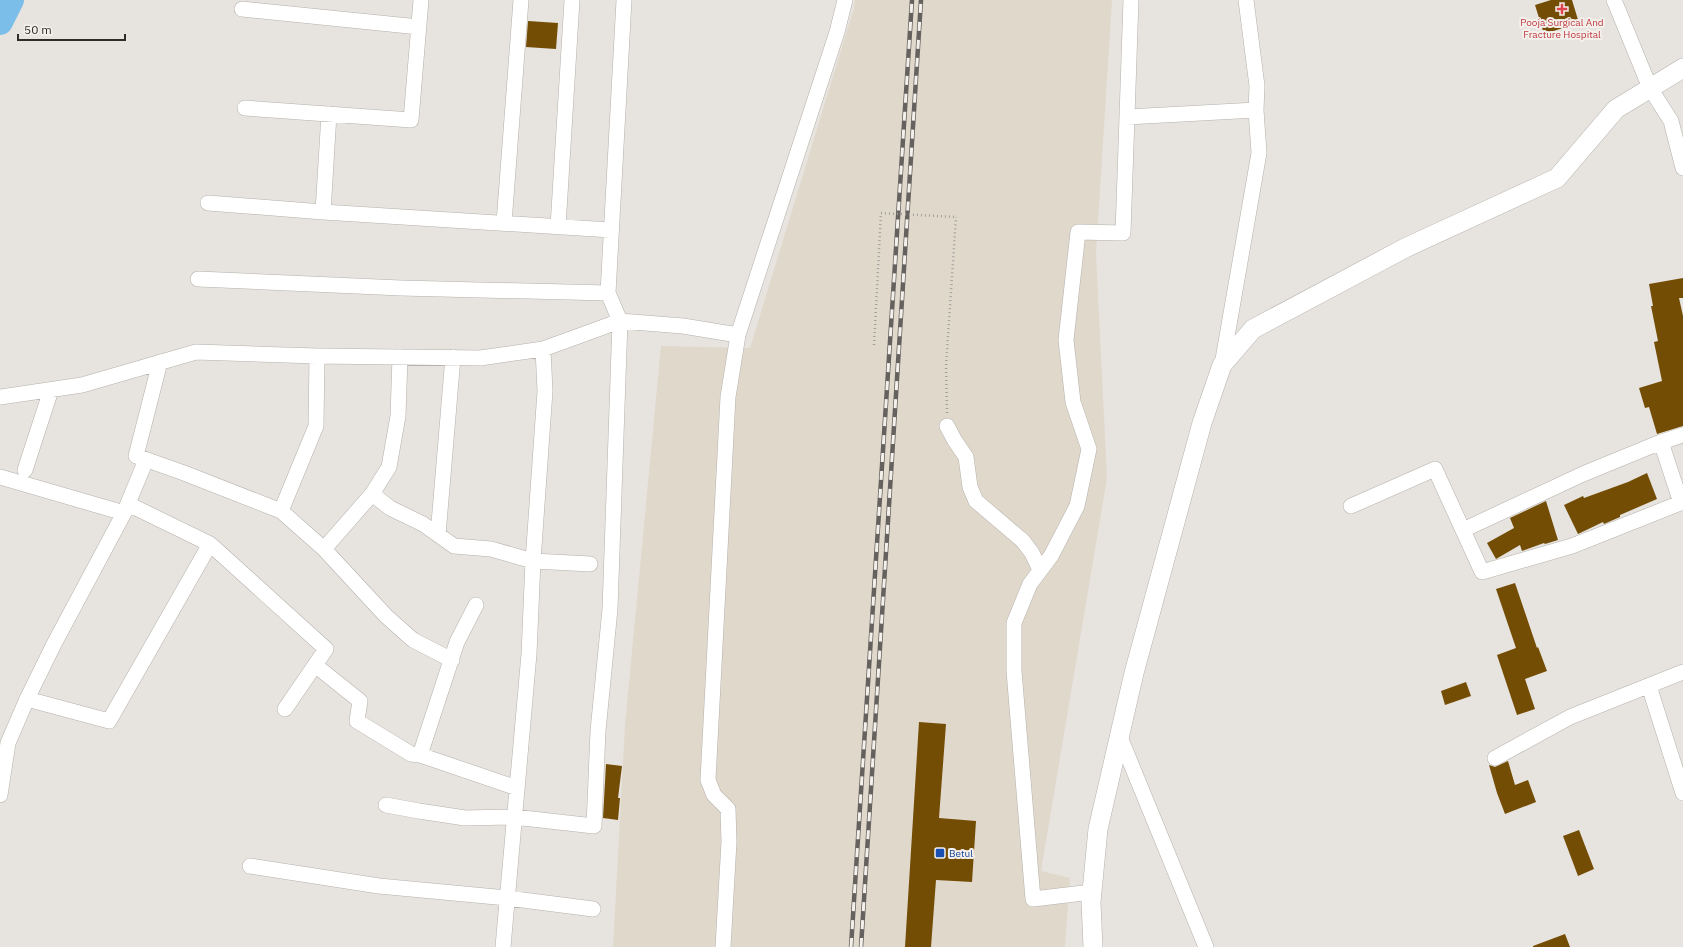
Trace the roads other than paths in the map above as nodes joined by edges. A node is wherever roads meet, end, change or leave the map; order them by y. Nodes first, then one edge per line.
1 (421, 0) edge
2 (521, 0) edge
3 (572, 0) edge
4 (624, 0) edge
5 (845, 0) edge
6 (1131, 0) edge
7 (1246, 0) edge
8 (1614, 0) edge
9 (242, 9) dead end
10 (419, 27) junction
11 (1683, 68) edge
12 (1650, 88) junction
13 (245, 108) dead end
14 (1256, 110) junction
15 (329, 114) junction
16 (1127, 117) junction
17 (1683, 168) edge
18 (208, 203) dead end
19 (323, 212) junction
20 (504, 223) junction
21 (558, 226) junction
22 (611, 230) junction
23 (198, 279) dead end
24 (608, 293) junction
25 (620, 321) junction
26 (738, 335) junction
27 (543, 349) junction
28 (317, 356) junction
29 (400, 357) junction
30 (453, 357) junction
31 (160, 362) junction
32 (1222, 365) junction
33 (51, 390) junction
34 (0, 397) edge
35 (947, 426) road end
36 (1683, 434) edge
37 (1661, 442) junction
38 (146, 460) junction
39 (25, 470) dead end
40 (0, 477) edge
41 (372, 494) junction
42 (1682, 502) edge
43 (1351, 506) dead end
44 (126, 509) junction
45 (282, 511) junction
46 (1463, 530) junction
47 (438, 535) junction
48 (210, 544) junction
49 (324, 549) junction
50 (533, 561) junction
51 (590, 564) dead end
52 (1040, 570) junction
53 (476, 605) dead end
54 (452, 660) junction
55 (315, 665) junction
56 (1683, 672) edge
57 (1648, 686) junction
58 (27, 699) junction
59 (285, 709) dead end
60 (1120, 737) junction
61 (420, 756) junction
62 (1495, 758) dead end
63 (517, 788) junction
64 (1683, 793) edge
65 (0, 795) edge
66 (386, 805) dead end
67 (514, 817) junction
68 (250, 866) dead end
69 (1092, 892) junction
70 (507, 898) junction
71 (593, 909) dead end
72 (503, 947) edge
73 (723, 947) edge
74 (1093, 947) edge
75 (1206, 947) edge

1 - 10 street
2 - 20 street
3 - 21 street
4 - 22 street
5 - 26 street
6 - 16 street
7 - 14 street
8 - 12 street
9 - 10 street
10 - 15 street
11 - 12 main road
12 - 17 street
12 - 32 main road
13 - 15 street
14 - 16 street
14 - 32 street
15 - 19 street
16 - 52 street
18 - 19 street
19 - 20 street
20 - 21 street
21 - 22 street
22 - 24 street
23 - 24 street
24 - 25 street
25 - 26 street
25 - 27 street
25 - 67 street
26 - 73 street
27 - 30 street
27 - 50 street
28 - 29 street
28 - 31 street
28 - 45 street
29 - 30 street
29 - 41 street
30 - 47 street
31 - 33 street
31 - 38 street
32 - 60 main road
33 - 34 street
33 - 39 street
35 - 52 street
36 - 37 street
37 - 42 street
37 - 46 street
38 - 44 street
38 - 45 street
40 - 44 street
41 - 47 street
41 - 49 street
42 - 46 street
43 - 46 street
44 - 48 street
44 - 58 street
45 - 49 street
47 - 50 street
48 - 55 street
48 - 58 street
49 - 54 street
50 - 51 street
50 - 63 street
52 - 69 street
53 - 54 street
54 - 61 street
55 - 59 street
55 - 61 street
56 - 57 street
57 - 62 street
57 - 64 street
58 - 65 street
60 - 69 main road
60 - 75 street
61 - 63 street
63 - 67 street
66 - 67 street
67 - 70 street
68 - 70 street
69 - 74 main road
70 - 71 street
70 - 72 street

